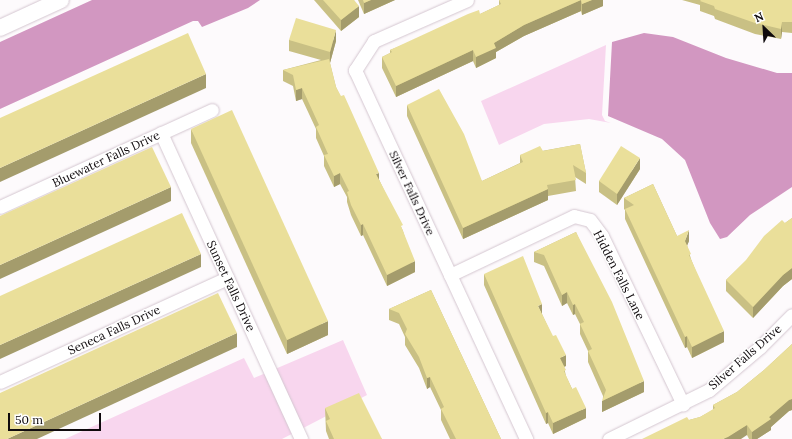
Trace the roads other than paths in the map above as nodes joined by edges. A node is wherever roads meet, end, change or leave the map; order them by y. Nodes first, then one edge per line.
1 (61, 0) edge
2 (467, 0) edge
3 (0, 28) edge
4 (212, 110) dead end
5 (162, 133) junction
6 (0, 207) edge
7 (450, 275) junction
8 (228, 278) junction
9 (792, 314) edge
10 (0, 382) edge
11 (683, 404) junction
12 (301, 439) edge
13 (526, 439) edge
14 (609, 439) edge

1 - 3 street
2 - 7 street, Silver Falls Drive
4 - 5 street, Bluewater Falls Drive
5 - 6 street, Bluewater Falls Drive
5 - 8 street, Sunset Falls Drive
7 - 11 street, Hidden Falls Lane
7 - 13 street, Silver Falls Drive
8 - 10 street, Seneca Falls Drive
8 - 12 street, Sunset Falls Drive
9 - 11 street, Silver Falls Drive
11 - 14 street, Silver Falls Drive

